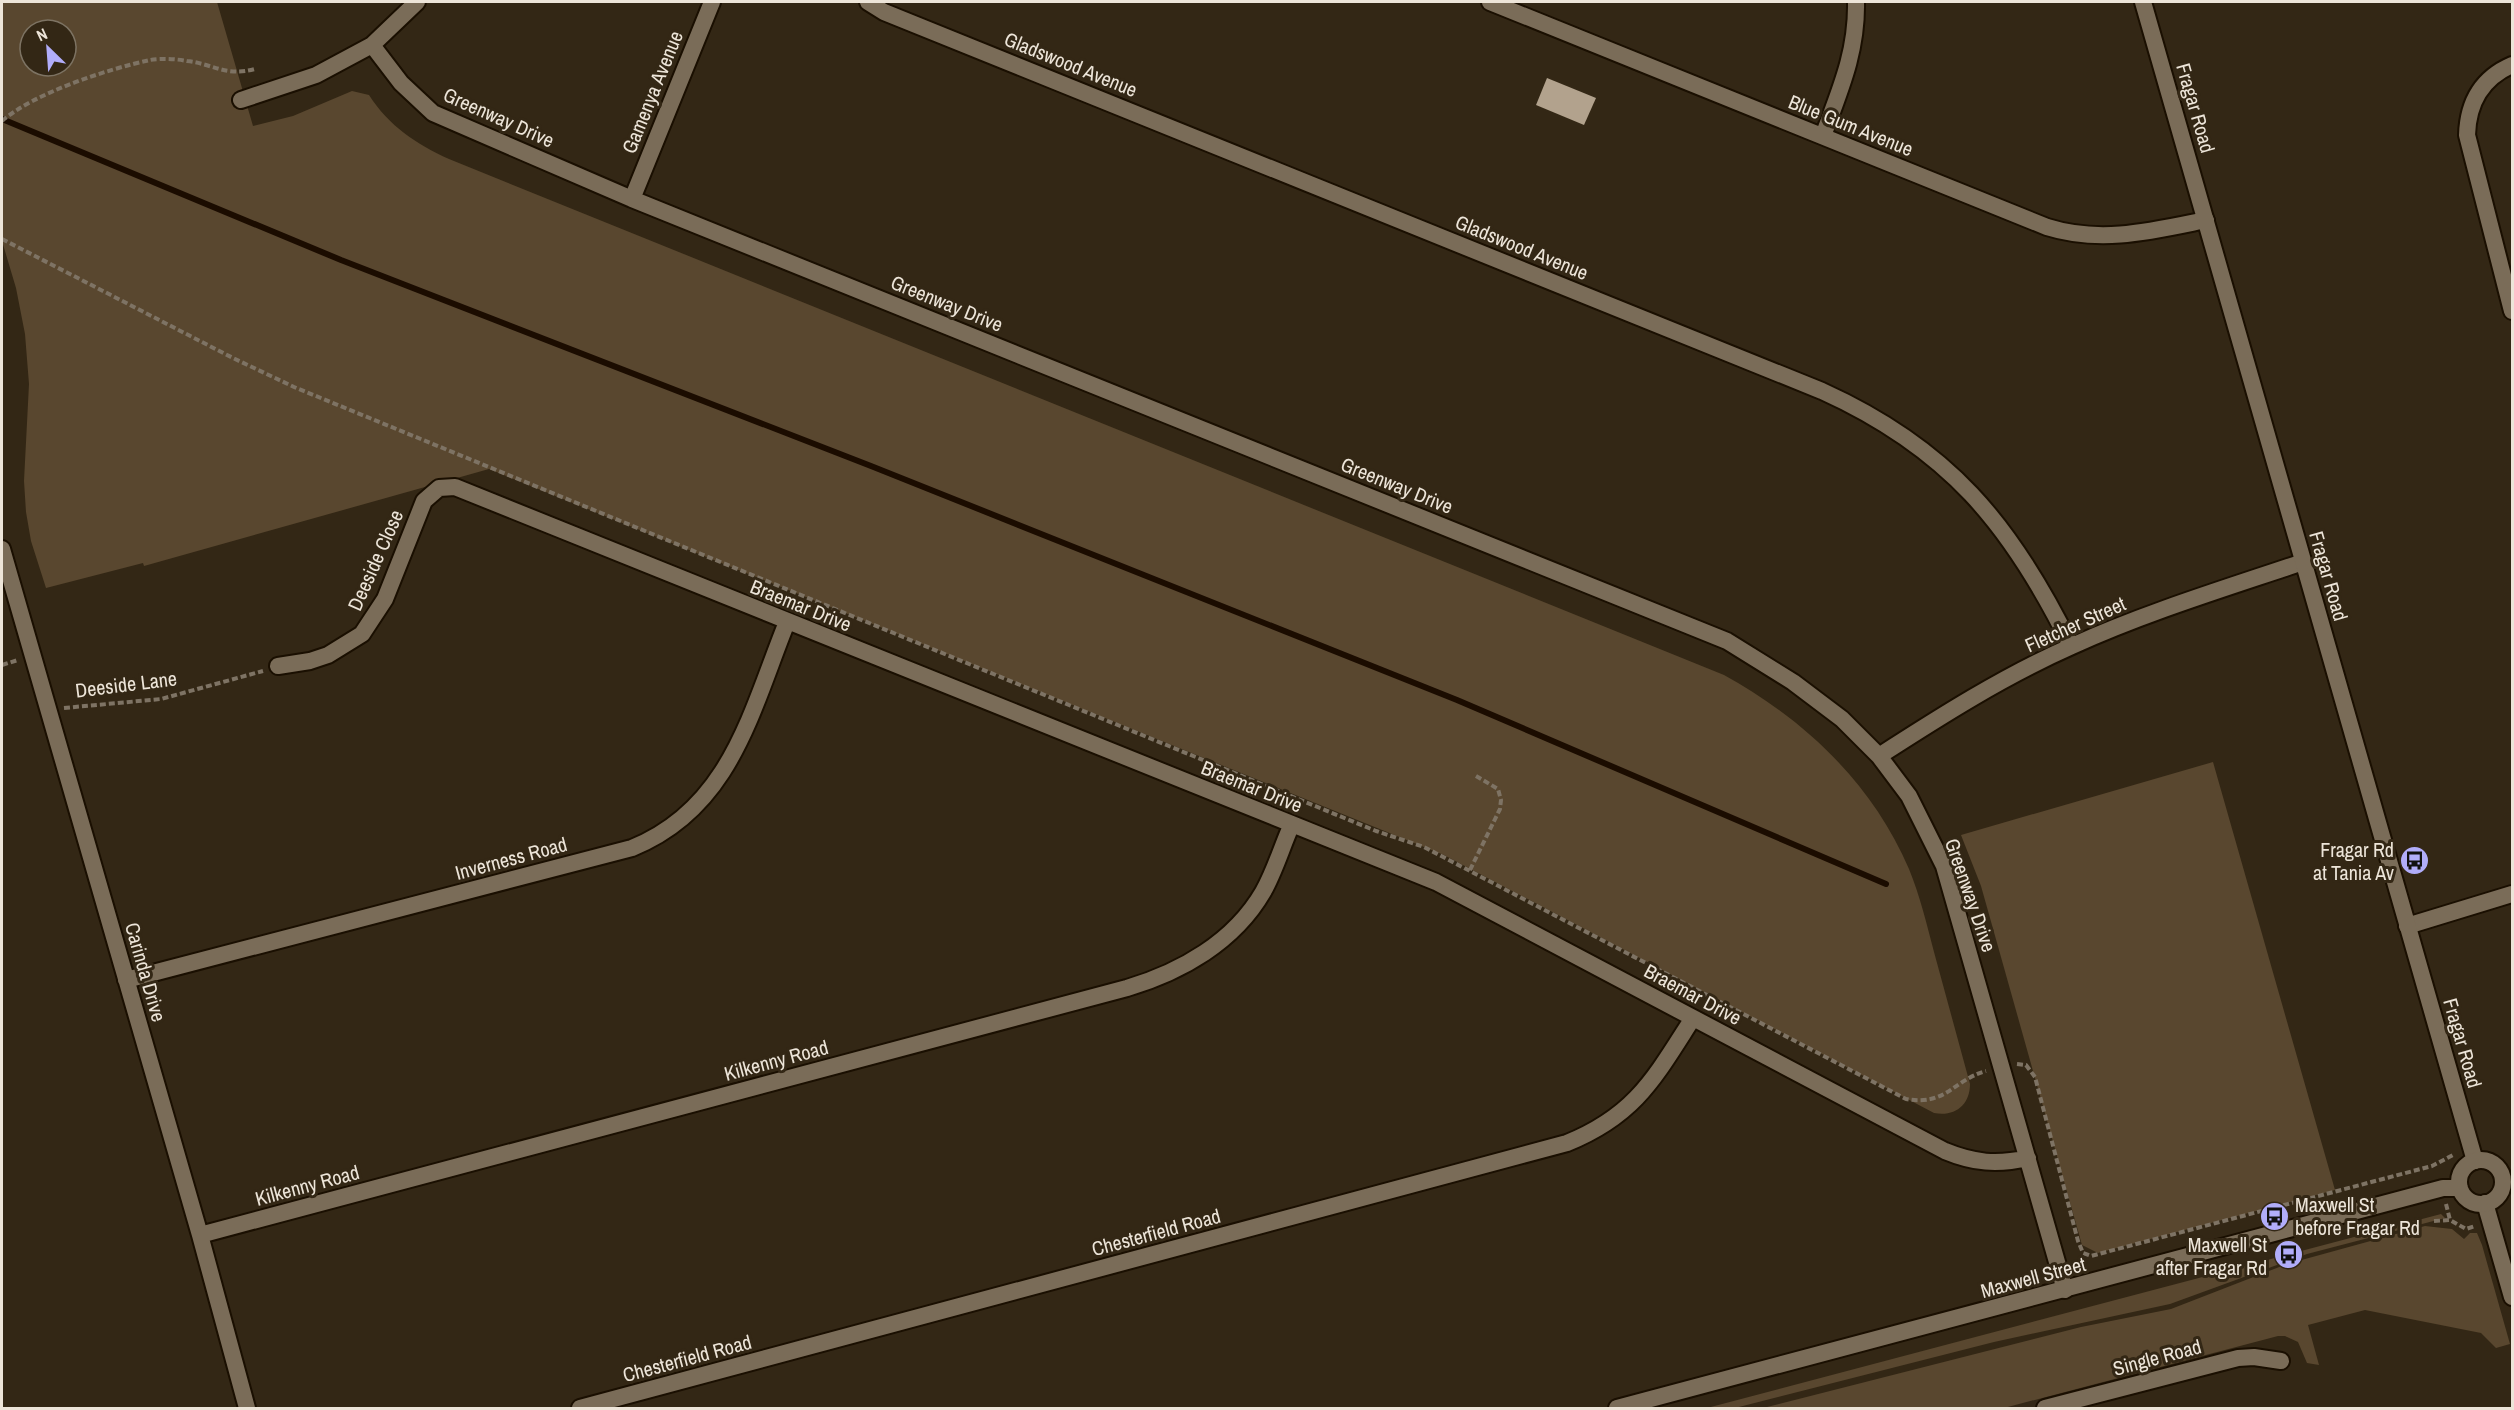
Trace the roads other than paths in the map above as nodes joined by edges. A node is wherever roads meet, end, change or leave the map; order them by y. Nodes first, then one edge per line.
1 (417, 2) edge
2 (712, 2) edge
3 (868, 2) edge
4 (1490, 2) edge
5 (1856, 2) edge
6 (2143, 2) edge
7 (372, 45) junction
8 (2512, 65) edge
9 (241, 100) dead end
10 (1823, 136) junction
11 (632, 199) junction
12 (2206, 220) junction
13 (2512, 310) edge
14 (439, 488) joint
15 (2, 549) edge
16 (2303, 562) junction
17 (787, 622) junction
18 (2071, 646) junction
19 (278, 666) road end
20 (1879, 756) junction
21 (1292, 824) junction
22 (2512, 894) edge
23 (2407, 926) junction
24 (126, 980) junction
25 (1693, 1018) junction
26 (2028, 1158) junction
27 (2475, 1161) junction
28 (2507, 1175) edge
29 (2460, 1188) junction
30 (2484, 1203) junction
31 (200, 1235) junction
32 (2065, 1290) junction
33 (2512, 1297) edge
34 (2281, 1360) dead end
35 (247, 1408) edge
36 (580, 1408) edge
37 (1617, 1408) edge
38 (2045, 1408) edge

1 - 7 street
2 - 11 street, Gamenya Avenue
3 - 18 street, Gladswood Avenue
4 - 10 street, Blue Gum Avenue
5 - 10 street
6 - 12 street, Fragar Road
7 - 9 street
7 - 11 street, Greenway Drive
8 - 13 street
10 - 12 street, Blue Gum Avenue
11 - 20 street, Greenway Drive
12 - 16 street, Fragar Road
14 - 17 street, Braemar Drive
14 - 19 street, Deeside Close
15 - 24 street, Carinda Drive
16 - 18 street, Fletcher Street
16 - 23 street, Fragar Road
17 - 21 street, Braemar Drive
17 - 24 street, Inverness Road
18 - 20 street, Fletcher Street
20 - 26 street, Greenway Drive
21 - 25 street, Braemar Drive
21 - 31 street, Kilkenny Road
22 - 23 street
23 - 27 street, Fragar Road
24 - 31 street, Carinda Drive
25 - 26 street, Braemar Drive
25 - 36 street, Chesterfield Road
26 - 32 street, Greenway Drive
27 - 28 street
27 - 29 street
28 - 30 street
29 - 30 street
29 - 32 street, Maxwell Street
30 - 33 street
31 - 35 street, Carinda Drive
32 - 37 street, Maxwell Street
34 - 38 street, Single Road

